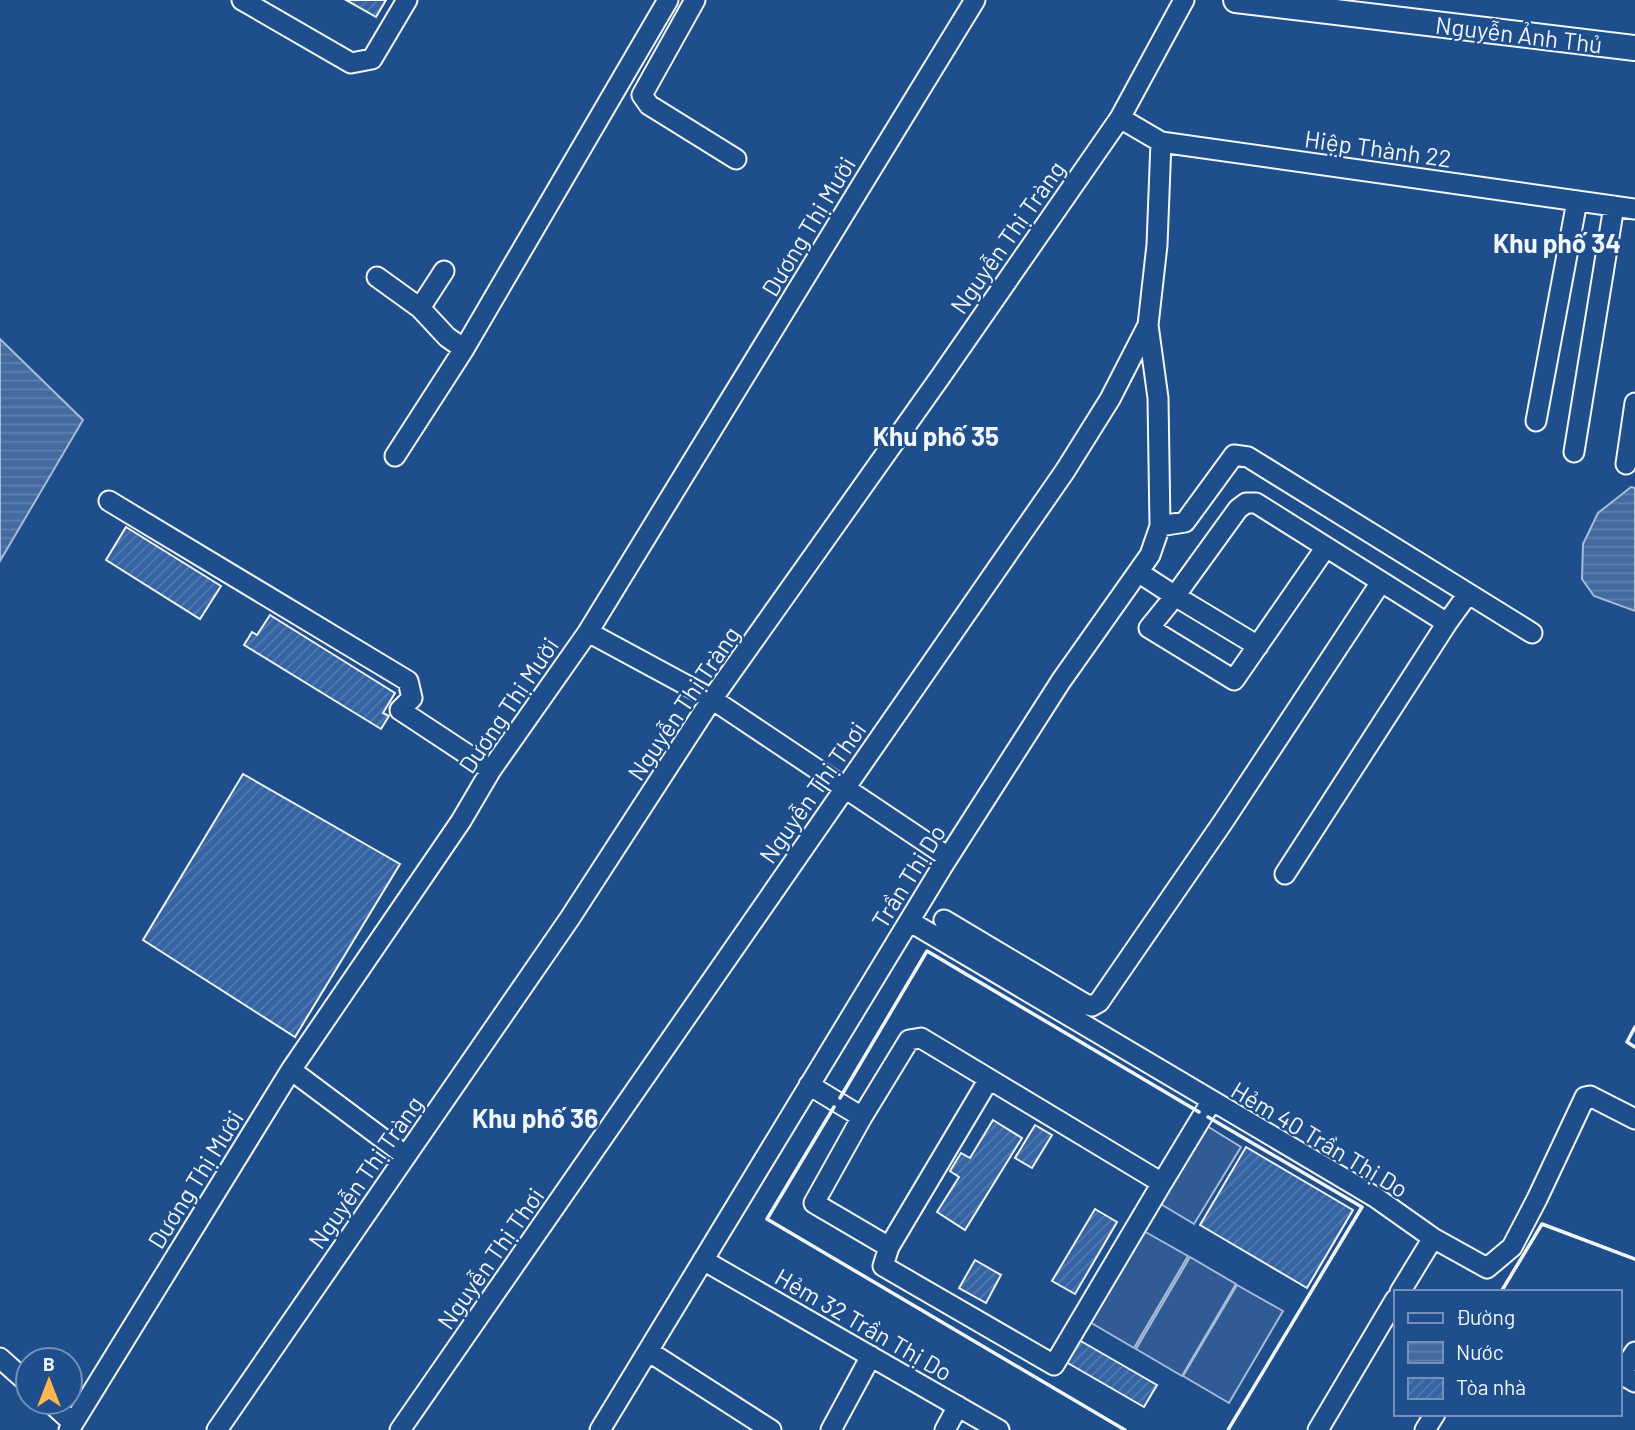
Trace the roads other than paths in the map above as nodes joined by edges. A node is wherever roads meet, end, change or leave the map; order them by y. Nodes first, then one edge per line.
1 (242, 0) edge
2 (407, 0) edge
3 (668, 0) edge
4 (695, 0) edge
5 (975, 0) edge
6 (1184, 0) edge
7 (1237, 0) edge
8 (1635, 48) edge
9 (1120, 118) junction
10 (1161, 142) junction
11 (736, 159) dead end
12 (1577, 201) junction
13 (1614, 206) junction
14 (1635, 209) edge
15 (444, 271) dead end
16 (377, 277) dead end
17 (420, 308) junction
18 (1148, 325) junction
19 (464, 349) junction
20 (1635, 403) edge
21 (1536, 421) dead end
22 (1574, 452) dead end
23 (395, 456) dead end
24 (1626, 464) dead end
25 (109, 501) dead end
26 (1160, 526) junction
27 (1326, 547) junction
28 (1138, 572) junction
29 (1381, 582) junction
30 (1468, 594) junction
31 (1175, 596) junction
32 (1447, 623) junction
33 (588, 632) junction
34 (1532, 633) dead end
35 (1258, 646) junction
36 (712, 699) junction
37 (491, 770) junction
38 (845, 788) junction
39 (948, 858) junction
40 (1285, 874) dead end
41 (944, 920) dead end
42 (909, 921) junction
43 (291, 1070) junction
44 (989, 1079) junction
45 (809, 1085) junction
46 (1211, 1102) junction
47 (862, 1117) junction
48 (1635, 1119) edge
49 (406, 1156) junction
50 (1162, 1183) junction
51 (1433, 1238) junction
52 (889, 1247) junction
53 (704, 1260) junction
54 (1401, 1290) edge
55 (1394, 1302) edge
56 (648, 1351) junction
57 (1635, 1352) edge
58 (871, 1356) junction
59 (0, 1358) edge
60 (14, 1370) edge
61 (1625, 1377) edge
62 (958, 1406) junction
63 (71, 1426) edge
64 (217, 1430) edge
65 (400, 1430) edge
66 (600, 1430) edge
67 (771, 1430) edge
68 (831, 1430) edge
69 (945, 1430) edge
70 (999, 1430) edge
71 (1318, 1430) edge

1 - 2 street
3 - 19 street
4 - 11 street
5 - 33 street, Dương Thị Mười
6 - 9 street, Nguyễn Thị Tràng
7 - 8 main road, Nguyễn Ảnh Thủ
9 - 10 street, Hiệp Thành 22
9 - 36 street, Nguyễn Thị Tràng
10 - 12 street, Hiệp Thành 22
10 - 18 street, Nguyễn Thị Thơi
12 - 13 street, Hiệp Thành 22
12 - 21 street
13 - 14 street, Hiệp Thành 22
13 - 22 street
15 - 17 street
16 - 17 street
17 - 19 street
18 - 26 street, Trần Thị Do
18 - 38 street, Nguyễn Thị Thơi
19 - 23 street
20 - 24 street
25 - 37 street
26 - 28 street, Trần Thị Do
26 - 30 street
27 - 29 street
27 - 31 street
27 - 35 street
28 - 31 street
28 - 39 street, Trần Thị Do
29 - 32 street
29 - 41 street
30 - 32 street
30 - 34 street
31 - 35 street
31 - 35 street
32 - 40 street
33 - 36 street
33 - 37 street, Dương Thị Mười
36 - 38 street
36 - 49 street, Nguyễn Thị Tràng
37 - 43 street, Dương Thị Mười
38 - 39 street
38 - 65 street, Nguyễn Thị Thơi
39 - 42 street, Trần Thị Do
42 - 45 street, Trần Thị Do
42 - 46 street, Hẻm 40 Trần Thị Do
43 - 49 street
43 - 63 street, Dương Thị Mười
44 - 47 street
44 - 50 street
44 - 52 street
45 - 47 street
45 - 53 street, Trần Thị Do
46 - 50 street
46 - 51 street, Hẻm 40 Trần Thị Do
47 - 52 street
48 - 51 street, Hẻm 40 Trần Thị Do
49 - 64 street, Nguyễn Thị Tràng
50 - 52 street
51 - 54 street
53 - 56 street, Trần Thị Do
53 - 58 street, Hẻm 32 Trần Thị Do
55 - 71 street
56 - 66 street, Trần Thị Do
56 - 67 street
57 - 61 street
58 - 62 street, Hẻm 32 Trần Thị Do
58 - 68 street
59 - 60 street
62 - 69 street
62 - 70 street, Hẻm 32 Trần Thị Do

